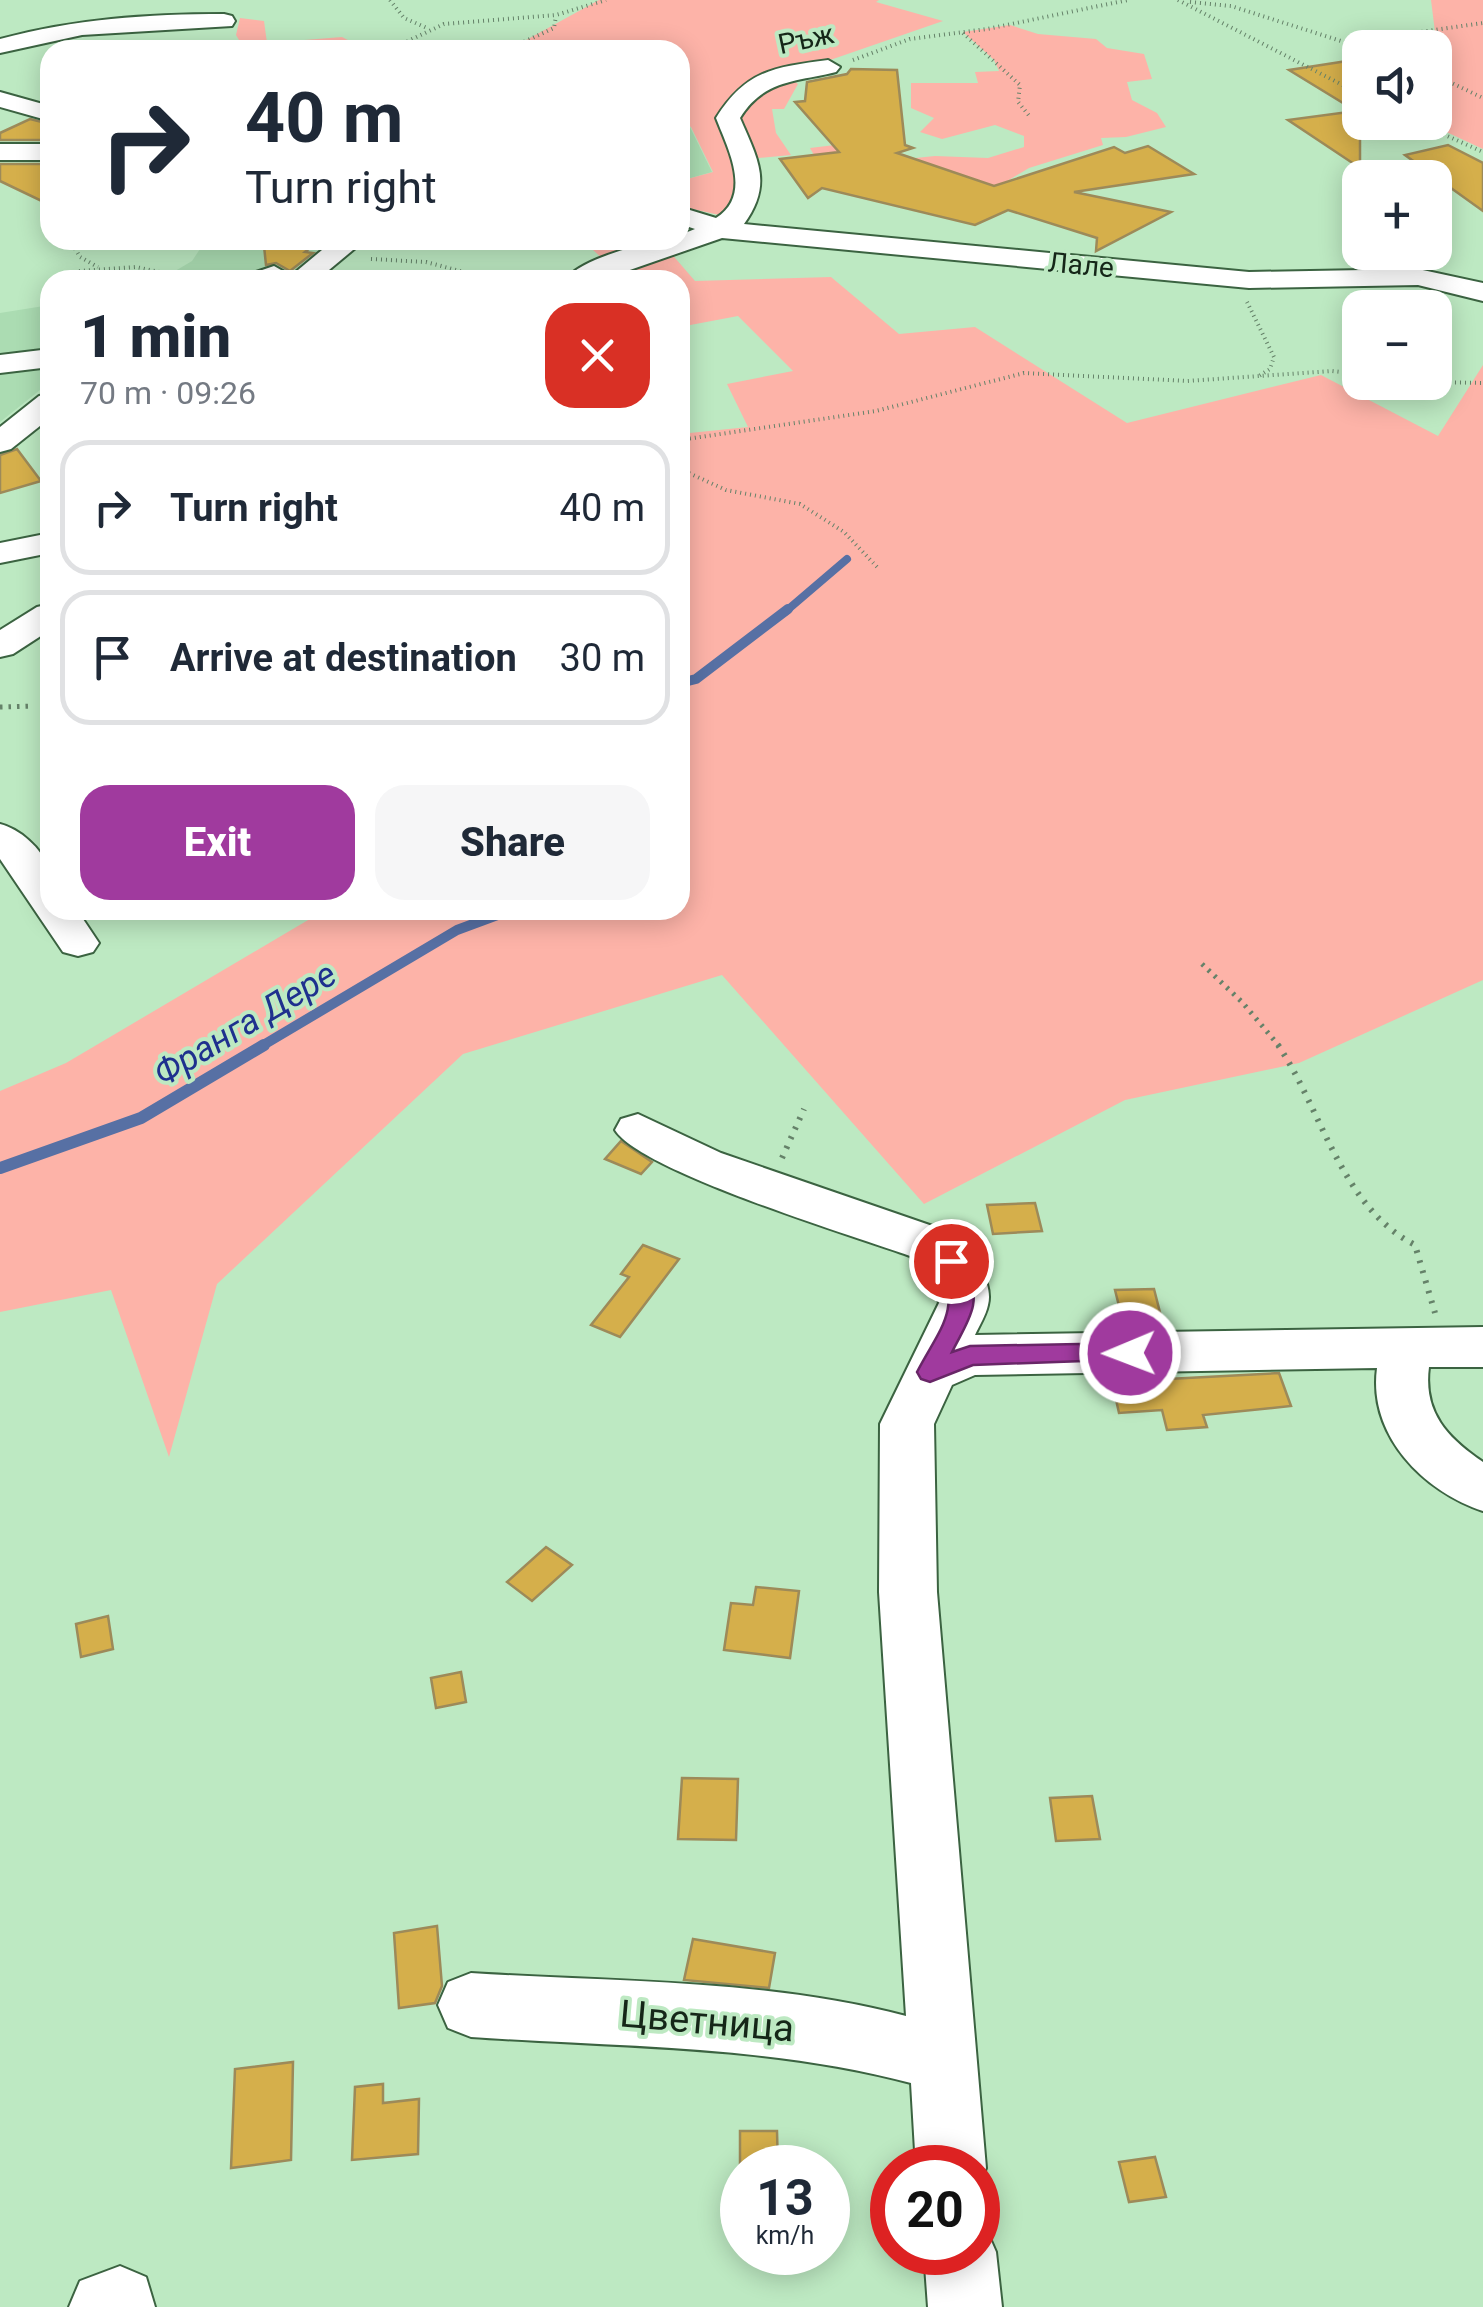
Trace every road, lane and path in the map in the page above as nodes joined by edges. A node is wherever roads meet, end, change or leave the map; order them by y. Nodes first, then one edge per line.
1 (390, 0) edge
2 (606, 0) edge
3 (1128, 0) edge
4 (1178, 0) edge
5 (241, 2) edge
6 (1188, 2) edge
7 (556, 15) junction
8 (1483, 23) edge
9 (429, 28) junction
10 (1434, 30) edge
11 (962, 32) junction
12 (408, 40) edge
13 (528, 40) edge
14 (1342, 41) edge
15 (0, 46) edge
16 (828, 67) joint
17 (1452, 82) edge
18 (1342, 85) edge
19 (1483, 98) edge
20 (0, 100) edge
21 (40, 111) edge
22 (1031, 118) dead end
23 (1452, 138) edge
24 (0, 152) edge
25 (40, 152) edge
26 (1483, 152) edge
27 (690, 218) edge
28 (723, 230) junction
29 (690, 239) edge
30 (73, 250) edge
31 (340, 250) edge
32 (653, 250) edge
33 (327, 261) junction
34 (109, 269) junction
35 (99, 270) edge
36 (128, 270) edge
37 (301, 270) edge
38 (455, 270) edge
39 (598, 270) edge
40 (1203, 277) junction
41 (1483, 292) edge
42 (40, 359) edge
43 (0, 364) edge
44 (1342, 372) edge
45 (1259, 376) junction
46 (1452, 382) edge
47 (1483, 383) edge
48 (40, 411) edge
49 (690, 439) edge
50 (0, 442) edge
51 (690, 474) edge
52 (40, 546) edge
53 (0, 553) edge
54 (878, 568) dead end
55 (40, 621) edge
56 (0, 646) edge
57 (0, 706) edge
58 (33, 706) dead end
59 (0, 836) edge
60 (40, 886) edge
61 (1202, 964) dead end
62 (804, 1109) dead end
63 (638, 1130) dead end
64 (770, 1187) junction
65 (1483, 1346) edge
66 (1418, 1348) junction
67 (930, 1372) junction
68 (1483, 1489) edge
69 (471, 2005) dead end
70 (940, 2058) junction
71 (949, 2145) edge
72 (962, 2275) edge
73 (964, 2307) edge

1 - 9 path
2 - 7 path
3 - 11 path, Ръж
4 - 6 path
5 - 15 street
6 - 14 path
6 - 18 path
7 - 9 path
7 - 13 path
8 - 10 path
9 - 12 path
11 - 16 path, Ръж
11 - 22 path
16 - 28 street, Ръж
17 - 19 path
20 - 21 street
23 - 26 path
24 - 25 street
27 - 28 street, Лале
28 - 29 street
28 - 40 street, Лале
30 - 34 path
31 - 33 street
32 - 39 street
33 - 37 street
33 - 38 path
34 - 35 path
34 - 36 path
40 - 41 street, Лале
40 - 45 path
42 - 43 street
44 - 45 path
45 - 49 path
46 - 47 path
48 - 50 street
51 - 54 path
52 - 53 street
55 - 56 street
57 - 58 path
59 - 60 street
61 - 66 path
62 - 64 path
63 - 64 street
64 - 67 street
65 - 66 street
66 - 67 street
66 - 68 street
67 - 70 street
69 - 70 street, Цветница
70 - 71 street
72 - 73 street

